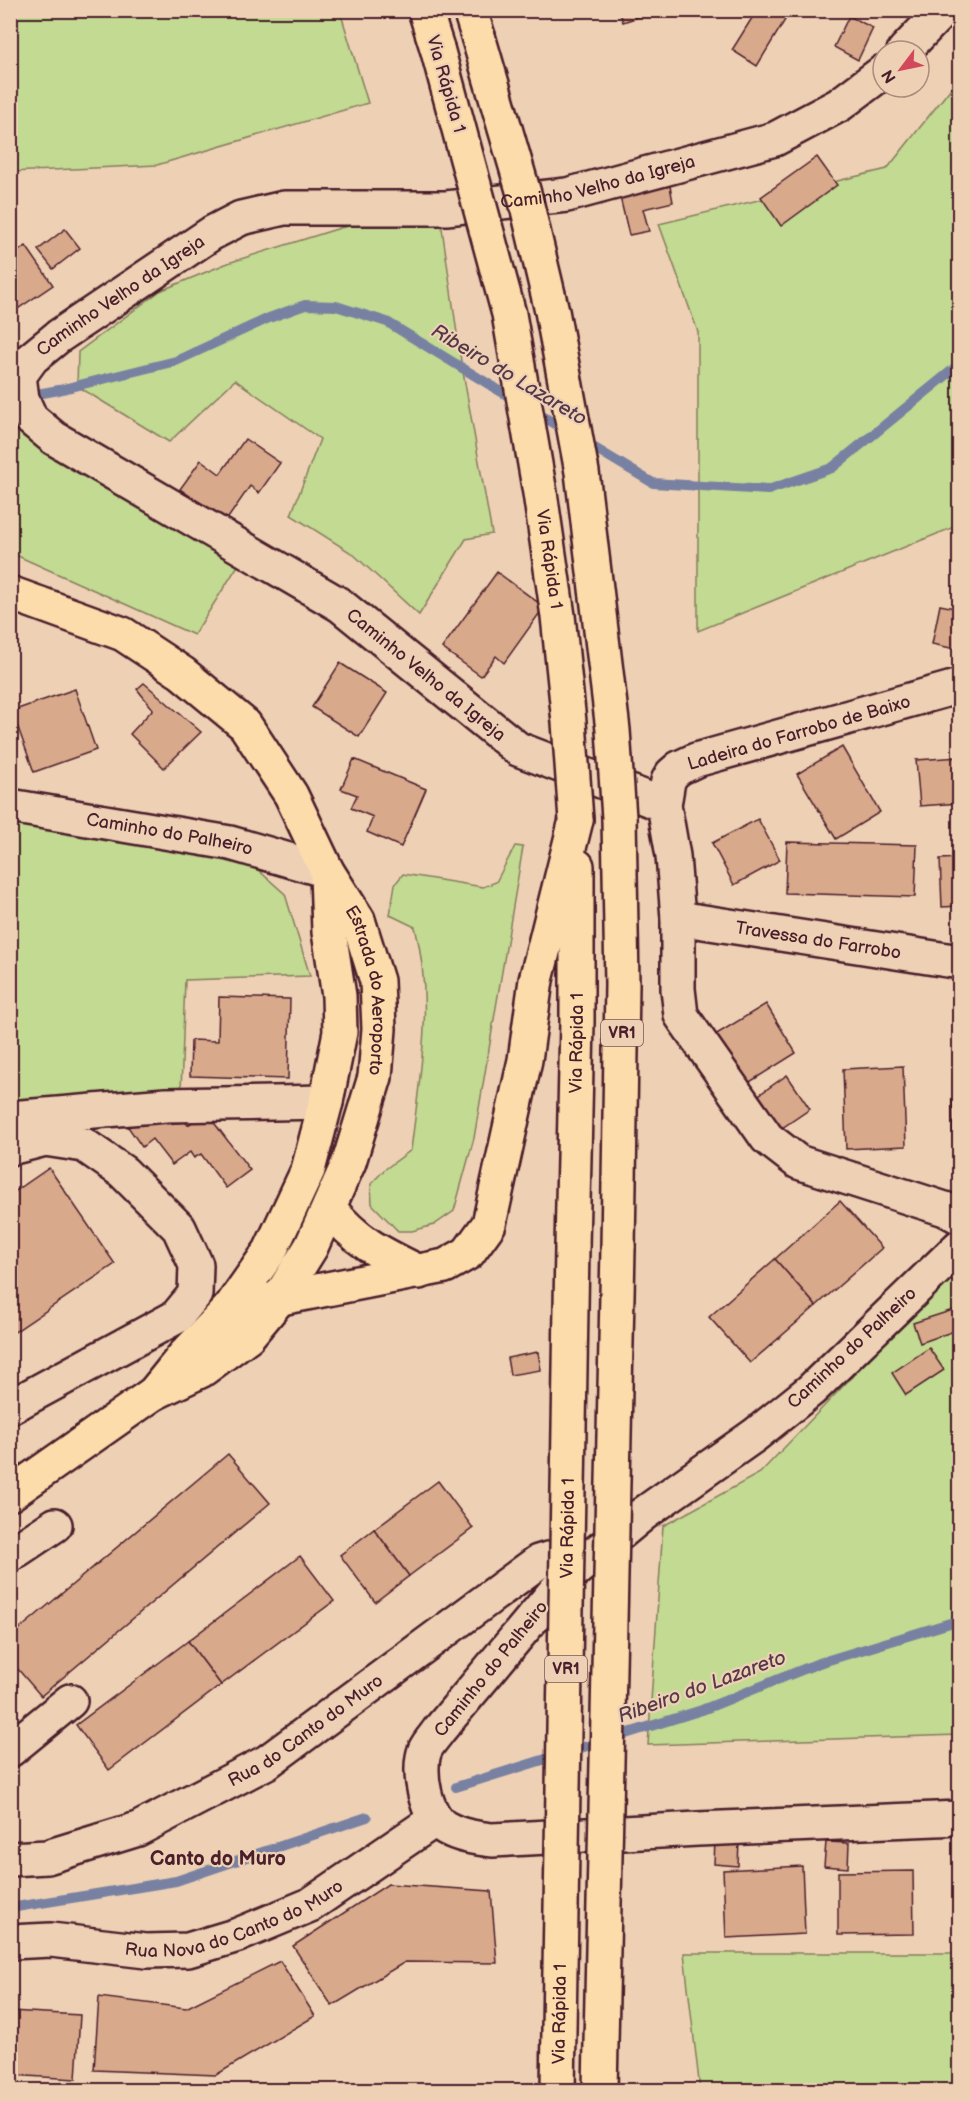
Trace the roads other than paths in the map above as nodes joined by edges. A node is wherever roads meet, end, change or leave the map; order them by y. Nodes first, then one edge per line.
1 (424, 10) edge
2 (943, 10) edge
3 (474, 23) edge
4 (915, 39) edge
5 (871, 81) edge
6 (10, 593) edge
7 (960, 686) edge
8 (664, 805) junction
9 (10, 806) edge
10 (576, 819) junction
11 (327, 871) junction
12 (678, 918) junction
13 (960, 962) edge
14 (326, 1102) junction
15 (10, 1118) edge
16 (10, 1148) edge
17 (329, 1208) junction
18 (960, 1216) edge
19 (960, 1246) edge
20 (419, 1272) junction
21 (278, 1300) junction
22 (230, 1308) junction
23 (154, 1393) junction
24 (10, 1407) edge
25 (10, 1494) edge
26 (55, 1525) dead end
27 (10, 1555) edge
28 (567, 1577) junction
29 (69, 1701) dead end
30 (10, 1750) edge
31 (960, 1818) edge
32 (436, 1819) junction
33 (10, 1859) edge
34 (10, 1942) edge
35 (558, 2091) edge
36 (600, 2091) edge

1 - 10 main road, Via Rápida 1 / VR1, bridge
2 - 4 street
3 - 36 main road, VR1, bridge
5 - 8 street, Caminho Velho da Igreja
6 - 11 main road, Estrada do Aeroporto
7 - 8 street, Ladeira do Farrobo de Baixo
8 - 12 street
9 - 11 street, Caminho do Palheiro
10 - 20 main road
10 - 35 main road, Via Rápida 1 / VR1, bridge
11 - 14 main road, Estrada do Aeroporto
11 - 17 main road, Estrada do Aeroporto
12 - 13 street, Travessa do Farrobo
12 - 18 street
14 - 15 street
14 - 22 main road, Estrada do Aeroporto
16 - 24 street
17 - 20 main road
17 - 21 main road, Estrada do Aeroporto
19 - 28 street, Caminho do Palheiro
20 - 21 main road
21 - 22 main road
21 - 23 main road, Estrada do Aeroporto
22 - 23 main road, Estrada do Aeroporto
23 - 25 main road, Estrada do Aeroporto
26 - 27 street
28 - 32 street, Caminho do Palheiro
28 - 33 street, Rua do Canto do Muro
29 - 30 street
31 - 32 street
32 - 34 street, Rua Nova do Canto do Muro

